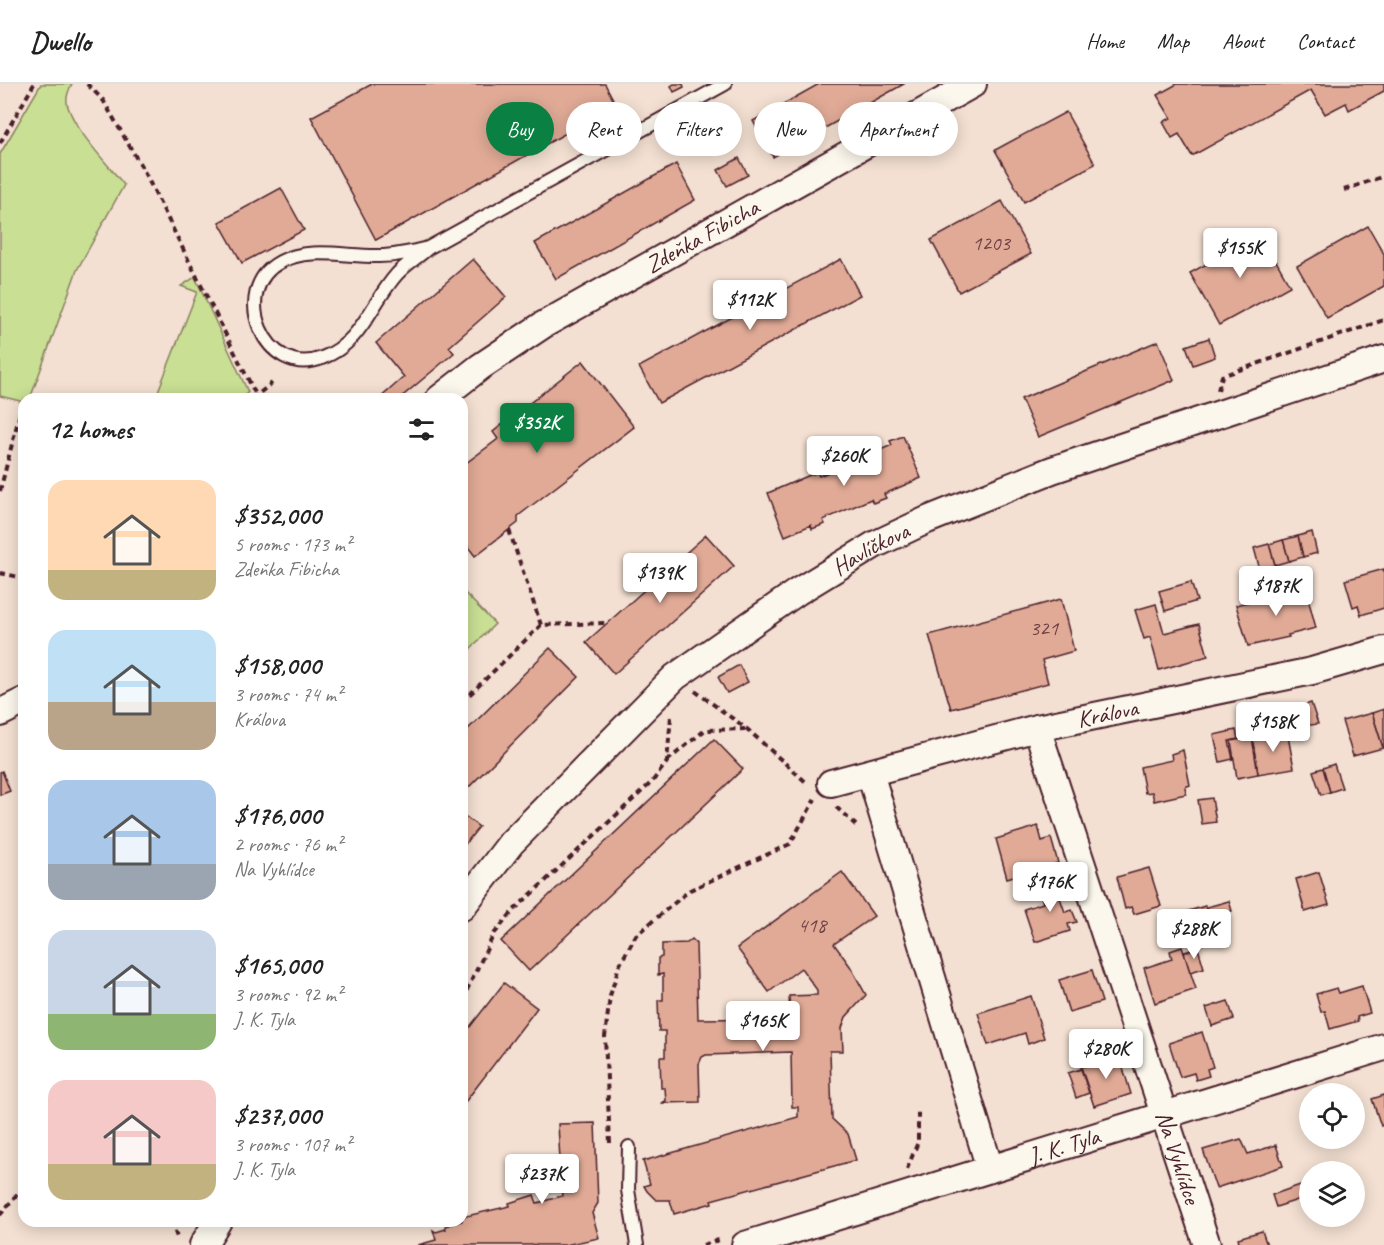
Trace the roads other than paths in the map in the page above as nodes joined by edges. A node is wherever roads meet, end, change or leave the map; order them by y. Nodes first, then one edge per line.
1 (725, 84) edge
2 (973, 84) edge
3 (428, 248) junction
4 (1384, 359) edge
5 (447, 393) edge
6 (1384, 650) edge
7 (18, 704) edge
8 (0, 713) edge
9 (1037, 728) junction
10 (870, 773) junction
11 (825, 789) road end
12 (468, 899) edge
13 (1384, 1047) edge
14 (1164, 1115) junction
15 (629, 1147) dead end
16 (990, 1169) junction
17 (214, 1227) edge
18 (203, 1245) edge
19 (637, 1245) edge
20 (745, 1245) edge
21 (1207, 1245) edge

1 - 3 lane
2 - 5 street, Zdeňka Fibicha
3 - 3 lane
4 - 12 street, Havlíčkova
6 - 9 street, Králova
7 - 8 street
9 - 10 street, Králova
9 - 14 street, Na Vyhlídce
10 - 11 street, Králova
10 - 16 street
13 - 14 street, J. K. Tyla
14 - 16 street, J. K. Tyla
14 - 21 street, Na Vyhlídce
15 - 19 lane
16 - 20 street, J. K. Tyla
17 - 18 street

